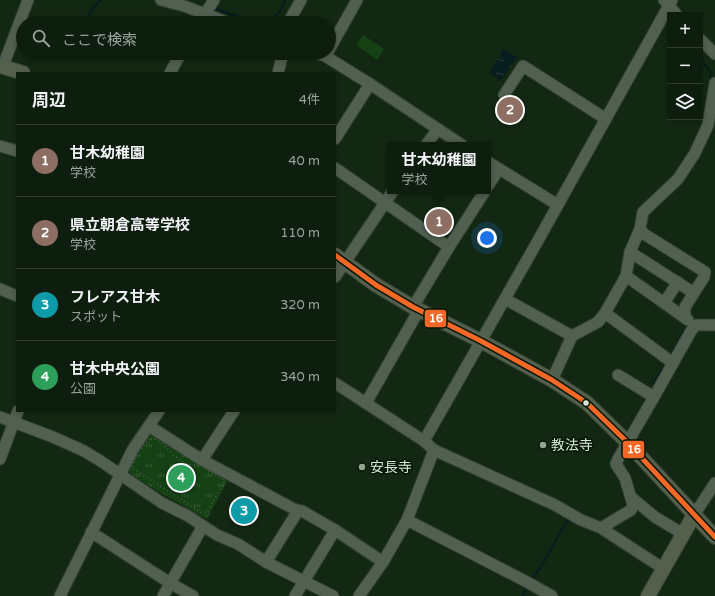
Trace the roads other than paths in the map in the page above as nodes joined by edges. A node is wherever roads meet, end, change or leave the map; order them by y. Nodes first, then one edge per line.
1 (28, 0) edge
2 (161, 0) edge
3 (214, 0) edge
4 (301, 0) edge
5 (356, 0) edge
6 (668, 2) edge
7 (675, 12) edge
8 (21, 16) edge
9 (198, 16) edge
10 (202, 16) edge
11 (292, 16) edge
12 (16, 29) edge
13 (336, 33) edge
14 (703, 42) edge
15 (715, 54) edge
16 (177, 60) edge
17 (281, 60) edge
18 (334, 60) edge
19 (1, 66) edge
20 (20, 72) edge
21 (171, 72) edge
22 (278, 72) edge
23 (715, 83) edge
24 (370, 84) junction
25 (504, 95) dead end
26 (606, 119) junction
27 (438, 130) junction
28 (336, 137) edge
29 (428, 142) edge
30 (457, 142) edge
31 (0, 146) edge
32 (16, 151) edge
33 (491, 164) edge
34 (336, 169) edge
35 (499, 169) junction
36 (491, 181) edge
37 (391, 194) edge
38 (483, 194) edge
39 (385, 202) junction
40 (558, 205) junction
41 (639, 231) junction
42 (449, 247) junction
43 (630, 252) junction
44 (340, 259) edge
45 (336, 273) edge
46 (626, 276) junction
47 (678, 282) junction
48 (0, 289) edge
49 (692, 291) junction
50 (16, 296) edge
51 (505, 299) junction
52 (664, 303) junction
53 (416, 309) junction
54 (605, 313) junction
55 (685, 318) junction
56 (696, 325) junction
57 (715, 325) edge
58 (572, 336) junction
59 (481, 341) junction
60 (673, 362) junction
61 (618, 375) dead end
62 (552, 380) junction
63 (336, 384) edge
64 (654, 397) junction
65 (366, 404) junction
66 (158, 412) edge
67 (233, 412) edge
68 (16, 416) edge
69 (0, 417) edge
70 (149, 426) junction
71 (424, 441) junction
72 (627, 442) junction
73 (434, 450) junction
74 (0, 459) edge
75 (202, 460) junction
76 (120, 474) junction
77 (715, 483) edge
78 (632, 498) junction
79 (296, 510) junction
80 (694, 515) junction
81 (407, 520) junction
82 (203, 526) junction
83 (601, 528) junction
84 (335, 530) junction
85 (91, 532) junction
86 (683, 534) junction
87 (715, 537) edge
88 (266, 562) junction
89 (383, 562) junction
90 (664, 569) junction
91 (303, 581) junction
92 (170, 583) junction
93 (60, 596) edge
94 (162, 596) edge
95 (193, 596) edge
96 (294, 596) edge
97 (333, 596) edge
98 (359, 596) edge
99 (552, 596) edge
100 (648, 596) edge

1 - 8 street
2 - 9 street
3 - 10 street
4 - 11 street
5 - 13 street
6 - 7 street
6 - 26 street
12 - 19 street
14 - 15 street
16 - 21 street
17 - 22 street
18 - 24 street
19 - 20 main road
23 - 41 street
24 - 27 street
24 - 28 street
25 - 26 street
26 - 40 street
27 - 29 street
27 - 30 street
31 - 32 street
33 - 35 street
34 - 39 street
35 - 36 street
35 - 40 street
37 - 39 street
38 - 42 street
39 - 42 street
39 - 44 street
40 - 51 street
41 - 43 street
41 - 49 street
42 - 53 street
43 - 46 street
43 - 47 street
44 - 45 street
44 - 53 main road
46 - 52 street
46 - 54 street
47 - 49 street
47 - 52 street
48 - 50 street
49 - 55 street
51 - 58 street
51 - 59 street
52 - 55 street
53 - 59 main road
53 - 65 street
54 - 58 street
54 - 60 street
55 - 56 street
56 - 57 street
56 - 60 street
58 - 62 street
59 - 62 main road
59 - 71 street
60 - 64 street
61 - 64 street
62 - 72 main road
63 - 65 street
64 - 72 street
65 - 71 street
66 - 70 street
67 - 75 street
68 - 69 street
68 - 74 street
68 - 76 street
70 - 75 street
70 - 76 street
71 - 73 street
72 - 78 street
72 - 80 main road
73 - 81 street
73 - 83 street
75 - 79 street
76 - 82 street
76 - 85 street
77 - 80 street
78 - 83 street
78 - 86 street
79 - 84 street
79 - 88 street
80 - 86 main road
80 - 87 main road
81 - 89 street
81 - 99 street
82 - 88 street
82 - 92 street
83 - 90 street
84 - 89 street
84 - 91 street
85 - 92 street
85 - 93 street
86 - 90 main road
88 - 91 street
89 - 98 street
90 - 100 main road
91 - 96 street
91 - 97 street
92 - 94 street
92 - 95 street

